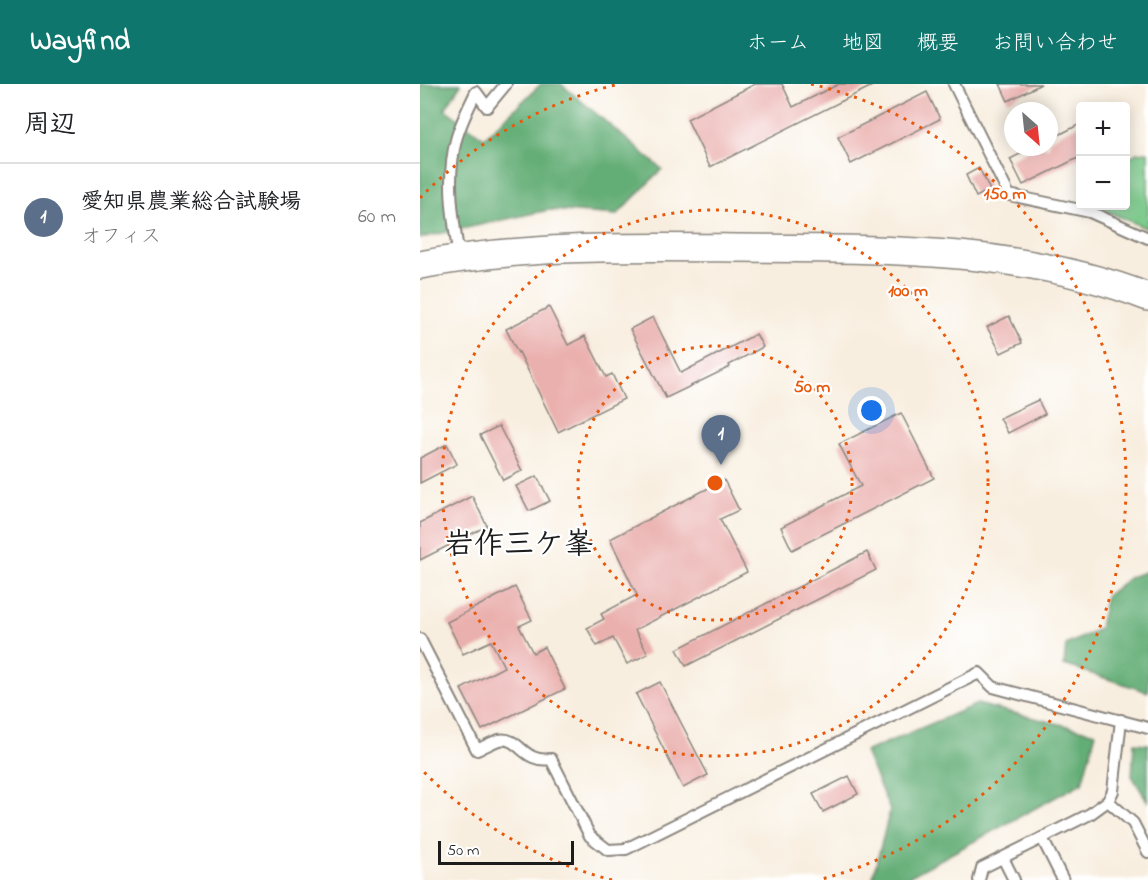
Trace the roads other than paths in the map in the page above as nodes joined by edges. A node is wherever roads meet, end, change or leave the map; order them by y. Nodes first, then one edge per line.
1 (506, 84) edge
2 (954, 84) edge
3 (1148, 238) edge
4 (459, 258) junction
5 (420, 265) edge
6 (1148, 297) edge
7 (420, 639) edge
8 (1121, 720) junction
9 (1148, 728) edge
10 (1108, 801) junction
11 (1042, 838) junction
12 (1148, 852) edge
13 (1003, 858) junction
14 (979, 880) edge
15 (1014, 880) edge
16 (1063, 880) edge

1 - 4 lane
2 - 3 lane
4 - 5 street
4 - 6 street
7 - 8 lane
8 - 9 lane
8 - 10 lane
10 - 11 lane
10 - 12 lane
11 - 13 lane
11 - 16 lane
13 - 14 lane
13 - 15 lane

